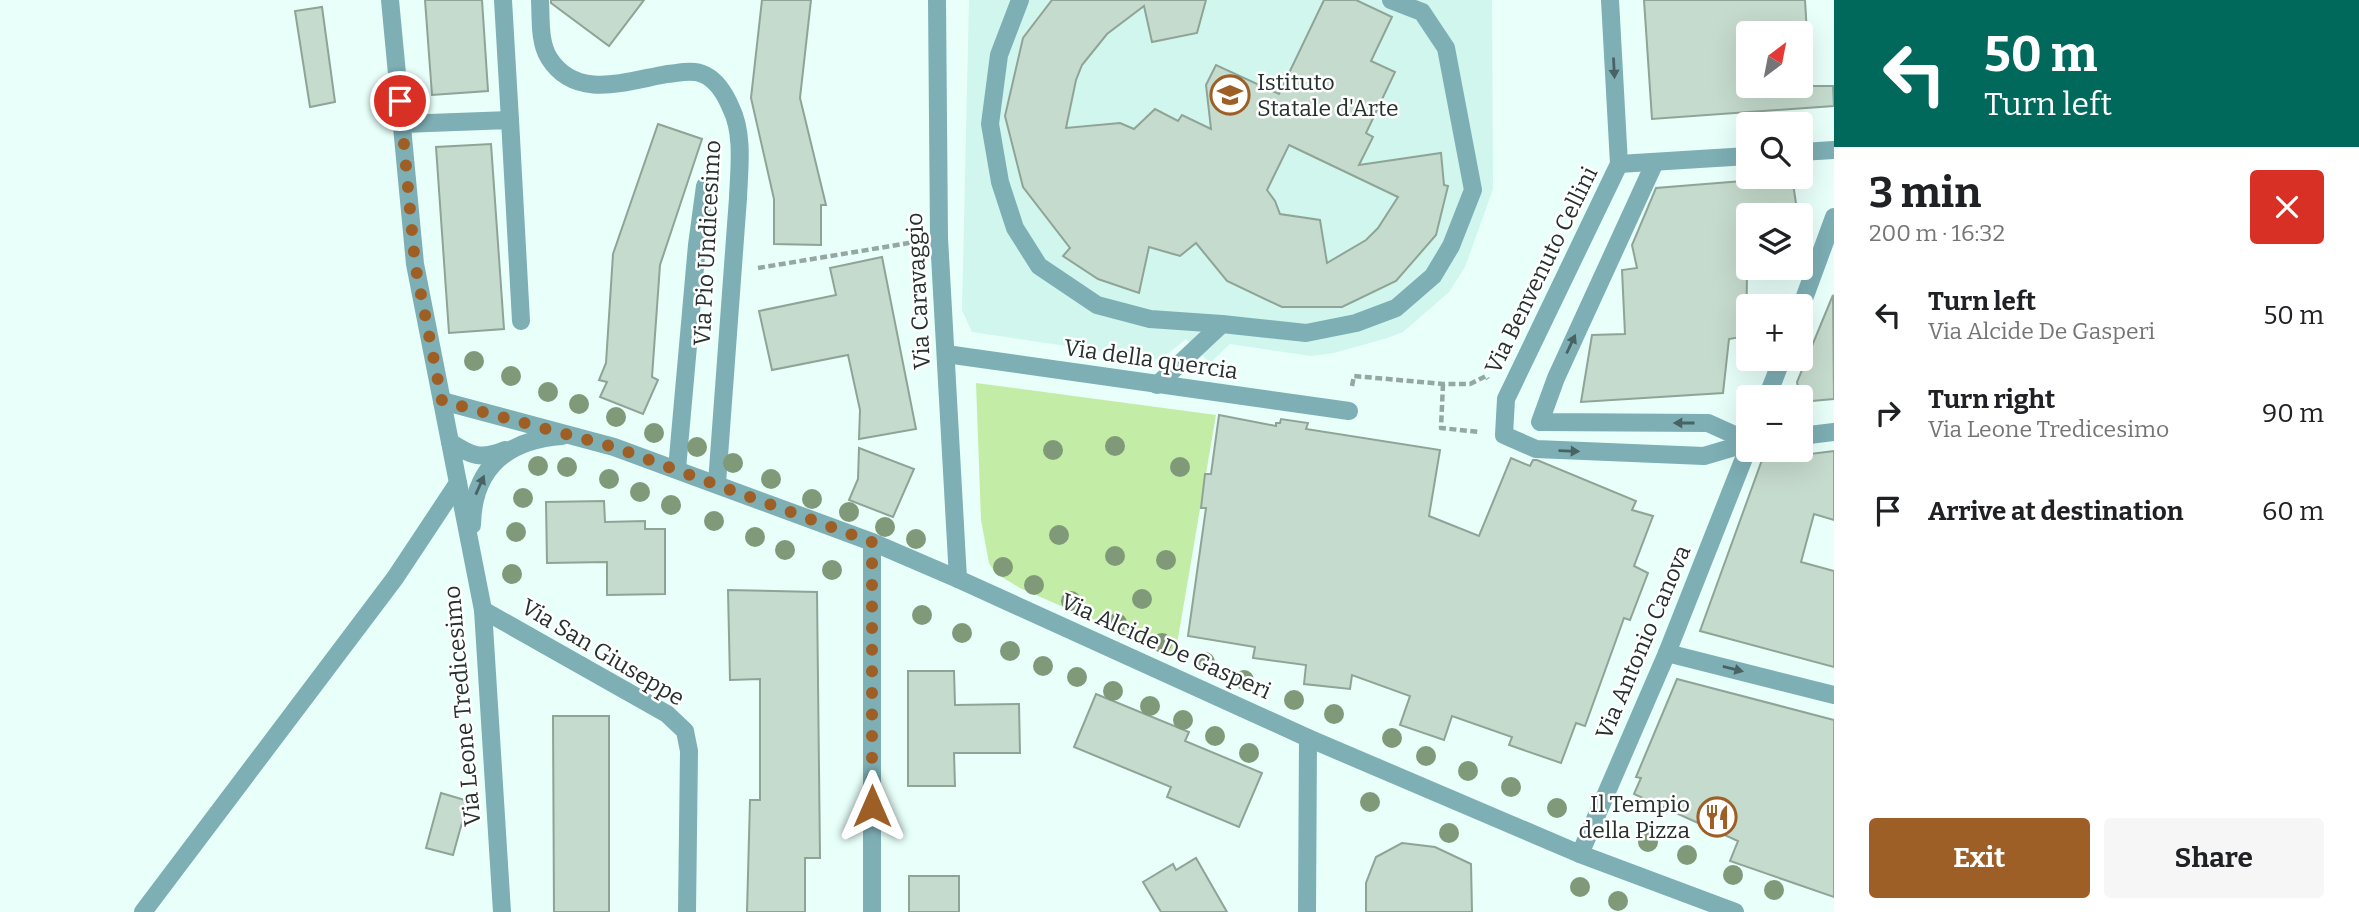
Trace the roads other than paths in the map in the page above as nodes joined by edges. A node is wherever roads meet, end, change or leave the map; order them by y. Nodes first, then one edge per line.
1 (390, 0) edge
2 (503, 0) edge
3 (540, 0) edge
4 (937, 0) edge
5 (1020, 0) edge
6 (1391, 0) edge
7 (1610, 0) edge
8 (510, 120) junction
9 (402, 124) junction
10 (1834, 150) edge
11 (1813, 151) edge
12 (1736, 157) edge
13 (1655, 162) junction
14 (1619, 164) junction
15 (705, 186) dead end
16 (1834, 217) edge
17 (1806, 294) edge
18 (521, 321) dead end
19 (1222, 324) junction
20 (946, 354) junction
21 (1157, 384) junction
22 (442, 401) junction
23 (1349, 411) dead end
24 (1834, 432) edge
25 (1813, 435) edge
26 (573, 436) junction
27 (1736, 436) edge
28 (450, 442) junction
29 (1736, 446) edge
30 (514, 447) junction
31 (1742, 462) edge
32 (677, 469) junction
33 (458, 483) junction
34 (716, 484) junction
35 (872, 542) junction
36 (472, 552) junction
37 (958, 579) junction
38 (483, 610) junction
39 (1667, 653) junction
40 (1834, 695) edge
41 (1308, 737) junction
42 (1580, 854) junction
43 (143, 912) edge
44 (502, 912) edge
45 (687, 912) edge
46 (872, 912) edge
47 (1307, 912) edge
48 (1735, 912) edge

1 - 9 street, Via Leone Tredicesimo
2 - 8 street
3 - 34 street, Via Pio Undicesimo
4 - 20 street, Via Caravaggio
5 - 19 street
6 - 19 street
7 -> 14 street, Via Benvenuto Cellini
8 - 9 street
8 - 18 street
9 - 22 street, Via Leone Tredicesimo
10 - 11 street
12 - 13 street
13 - 14 street
27 -> 13 street
14 -> 29 street, Via Benvenuto Cellini
15 - 32 street, Via Pio Undicesimo
16 - 17 street
19 - 21 street
20 - 21 street, Via della quercia
20 - 37 street, Via Caravaggio
21 - 23 street, Via della quercia
22 - 26 street, Via Alcide De Gasperi
22 - 28 street, Via Leone Tredicesimo
24 - 25 street
26 - 30 street, Via Alcide De Gasperi
26 - 32 street, Via Alcide De Gasperi
28 - 30 street, Via Alcide De Gasperi
28 - 33 street, Via Leone Tredicesimo
36 -> 30 street, Via Alcide De Gasperi
31 - 39 street, Via Antonio Canova
32 - 34 street, Via Alcide De Gasperi
33 - 36 street, Via Leone Tredicesimo
33 - 43 street
34 - 35 street, Via Alcide De Gasperi
35 - 37 street, Via Alcide De Gasperi
35 - 46 street
36 - 38 street, Via Leone Tredicesimo
37 - 41 street, Via Alcide De Gasperi
38 - 44 street, Via Leone Tredicesimo
38 - 45 street, Via San Giuseppe
39 -> 40 street
39 - 42 street, Via Antonio Canova
41 - 42 street, Via Alcide De Gasperi
41 - 47 street
42 - 48 street, Via Alcide De Gasperi

